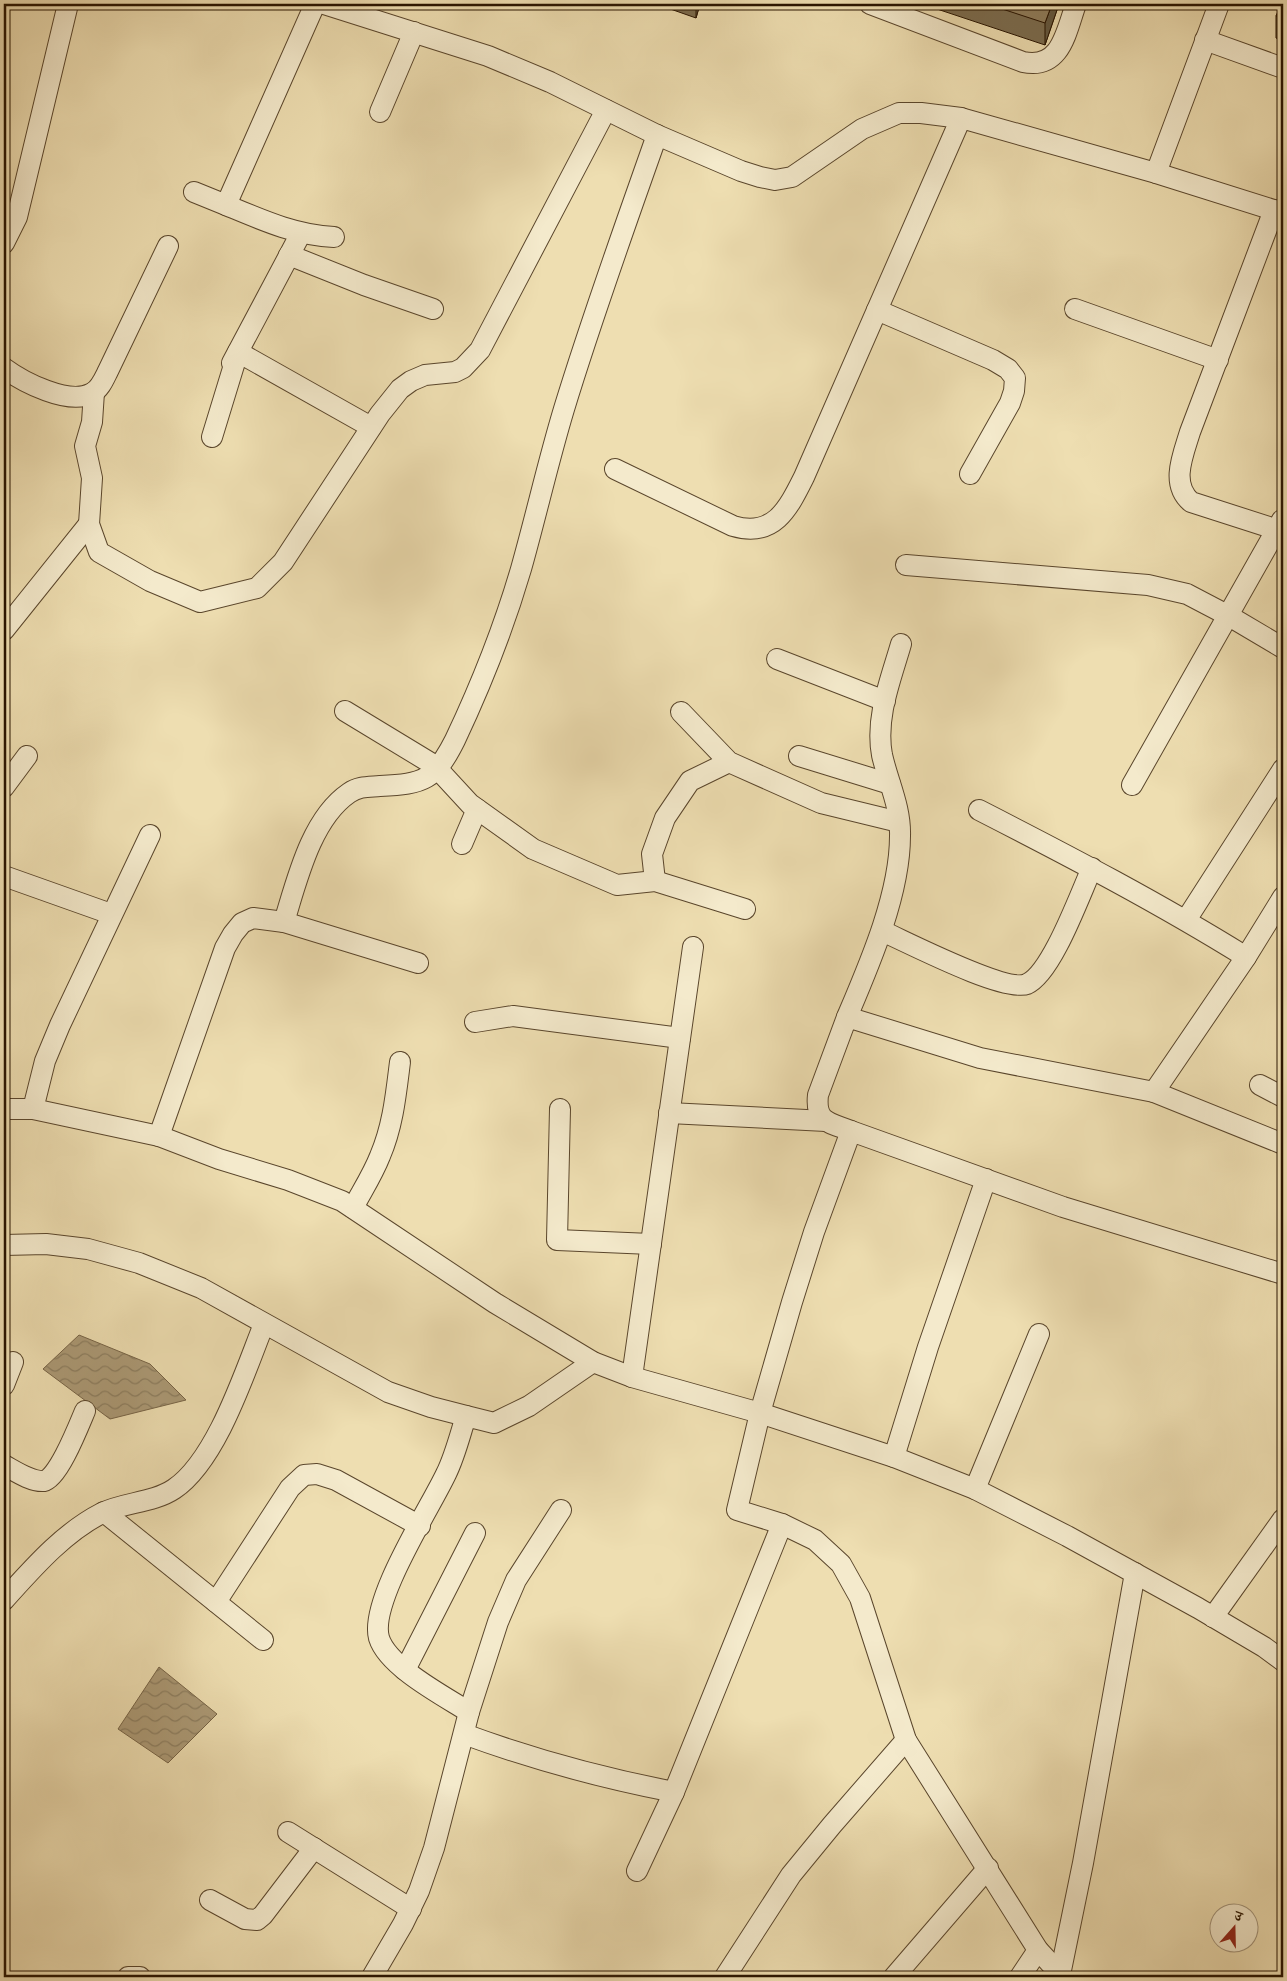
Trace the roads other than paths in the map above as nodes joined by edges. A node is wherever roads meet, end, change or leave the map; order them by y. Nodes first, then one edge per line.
1 (68, 4) edge
2 (315, 4) edge
3 (324, 4) edge
4 (870, 4) edge
5 (1076, 4) edge
6 (1220, 4) edge
7 (915, 11) edge
8 (414, 32) junction
9 (1205, 40) junction
10 (1283, 68) edge
11 (606, 110) junction
12 (380, 112) dead end
13 (961, 118) junction
14 (657, 135) junction
15 (1156, 173) junction
16 (194, 192) dead end
17 (226, 205) junction
18 (1279, 212) edge
19 (301, 234) junction
20 (334, 237) dead end
21 (4, 242) edge
22 (168, 246) dead end
23 (289, 255) junction
24 (433, 309) dead end
25 (1075, 309) dead end
26 (877, 310) junction
27 (238, 352) junction
28 (1218, 360) junction
29 (4, 368) edge
30 (94, 392) junction
31 (212, 400) dead end
32 (371, 427) junction
33 (212, 437) dead end
34 (615, 469) dead end
35 (970, 474) dead end
36 (89, 524) junction
37 (1279, 524) edge
38 (906, 565) dead end
39 (1230, 616) junction
40 (4, 630) edge
41 (901, 644) dead end
42 (1283, 648) edge
43 (777, 660) dead end
44 (885, 701) junction
45 (345, 711) dead end
46 (681, 712) dead end
47 (27, 756) dead end
48 (799, 756) dead end
49 (729, 762) junction
50 (1283, 769) edge
51 (438, 770) junction
52 (890, 784) junction
53 (1132, 785) dead end
54 (4, 788) edge
55 (477, 809) junction
56 (979, 810) dead end
57 (899, 822) junction
58 (150, 835) dead end
59 (462, 844) dead end
60 (1092, 868) junction
61 (4, 876) edge
62 (655, 881) junction
63 (1283, 897) edge
64 (745, 909) dead end
65 (111, 914) junction
66 (1186, 920) junction
67 (284, 922) junction
68 (882, 931) junction
69 (693, 947) dead end
70 (1246, 957) junction
71 (418, 964) dead end
72 (848, 1016) junction
73 (474, 1022) dead end
74 (680, 1038) junction
75 (400, 1062) dead end
76 (1260, 1085) dead end
77 (1154, 1092) junction
78 (1283, 1096) edge
79 (4, 1109) edge
80 (33, 1109) junction
81 (560, 1109) dead end
82 (669, 1113) junction
83 (826, 1121) junction
84 (851, 1131) junction
85 (159, 1136) junction
86 (1283, 1144) edge
87 (986, 1179) junction
88 (353, 1208) junction
89 (651, 1244) junction
90 (4, 1245) edge
91 (1283, 1274) edge
92 (264, 1324) junction
93 (1039, 1334) dead end
94 (13, 1362) dead end
95 (593, 1362) junction
96 (632, 1377) junction
97 (4, 1385) edge
98 (85, 1411) dead end
99 (760, 1412) junction
100 (466, 1416) junction
101 (894, 1457) junction
102 (4, 1465) edge
103 (975, 1489) junction
104 (560, 1510) dead end
105 (104, 1512) junction
106 (1283, 1519) edge
107 (782, 1524) junction
108 (420, 1526) junction
109 (475, 1533) dead end
110 (1134, 1572) junction
111 (4, 1600) edge
112 (216, 1602) junction
113 (1213, 1617) junction
114 (263, 1640) dead end
115 (1283, 1661) edge
116 (406, 1670) junction
117 (469, 1712) junction
118 (464, 1734) junction
119 (906, 1740) junction
120 (674, 1792) junction
121 (288, 1832) dead end
122 (314, 1848) junction
123 (988, 1868) junction
124 (637, 1871) dead end
125 (210, 1900) dead end
126 (411, 1909) junction
127 (1038, 1950) junction
128 (381, 1974) edge
129 (1062, 1976) edge
130 (128, 1977) edge
131 (140, 1977) edge
132 (725, 1977) edge
133 (894, 1977) edge
134 (1020, 1977) edge

1 - 21 street
2 - 17 street
3 - 8 street
4 - 7 street
5 - 7 street
6 - 9 street
8 - 11 street
8 - 12 street
9 - 10 street
9 - 15 street
11 - 14 street
11 - 32 street
13 - 14 street
13 - 15 street
13 - 26 street
14 - 51 street
15 - 18 street
16 - 17 street
17 - 19 street
18 - 28 street
19 - 20 street
19 - 23 street
22 - 30 street
23 - 24 street
23 - 27 street
25 - 28 street
26 - 34 street
26 - 35 street
27 - 31 street
27 - 32 street
27 - 33 street
28 - 37 street
29 - 30 street
30 - 36 street
32 - 36 street
36 - 40 street
37 - 39 street
38 - 39 street
39 - 42 street
39 - 53 street
41 - 44 street
43 - 44 street
44 - 52 street
45 - 51 street
46 - 49 street
47 - 54 street
48 - 52 street
49 - 57 street
49 - 62 street
50 - 66 street
51 - 55 street
51 - 67 street
52 - 57 street
55 - 59 street
55 - 62 street
56 - 60 street
57 - 68 street
58 - 65 street
60 - 66 street
60 - 68 street
61 - 65 street
62 - 64 street
63 - 70 street
65 - 80 street
66 - 70 street
67 - 71 street
67 - 85 street
68 - 72 street
69 - 74 street
70 - 77 street
72 - 77 street
72 - 83 street
73 - 74 street
74 - 82 street
75 - 88 street
76 - 78 street
77 - 86 street
79 - 80 street
80 - 85 street
81 - 89 street
82 - 83 street
82 - 89 street
83 - 84 street
84 - 87 street
84 - 99 street
85 - 88 street
87 - 91 street
87 - 101 street
88 - 95 street
89 - 96 street
90 - 92 street
92 - 100 street
92 - 105 street
93 - 103 street
94 - 97 street
95 - 96 street
95 - 100 street
96 - 99 street
98 - 102 street
99 - 101 street
99 - 107 street
100 - 108 street
101 - 103 street
103 - 110 street
104 - 117 street
105 - 111 street
105 - 112 street
106 - 113 street
107 - 119 street
107 - 120 street
108 - 112 street
108 - 116 street
109 - 116 street
110 - 113 street
110 - 129 street
112 - 114 street
113 - 115 street
116 - 117 street
117 - 118 street
118 - 120 street
118 - 126 street
119 - 123 street
119 - 132 street
120 - 124 street
121 - 122 street
122 - 125 street
122 - 126 street
123 - 127 street
123 - 133 street
126 - 128 street
127 - 129 street
127 - 134 street
130 - 131 street

